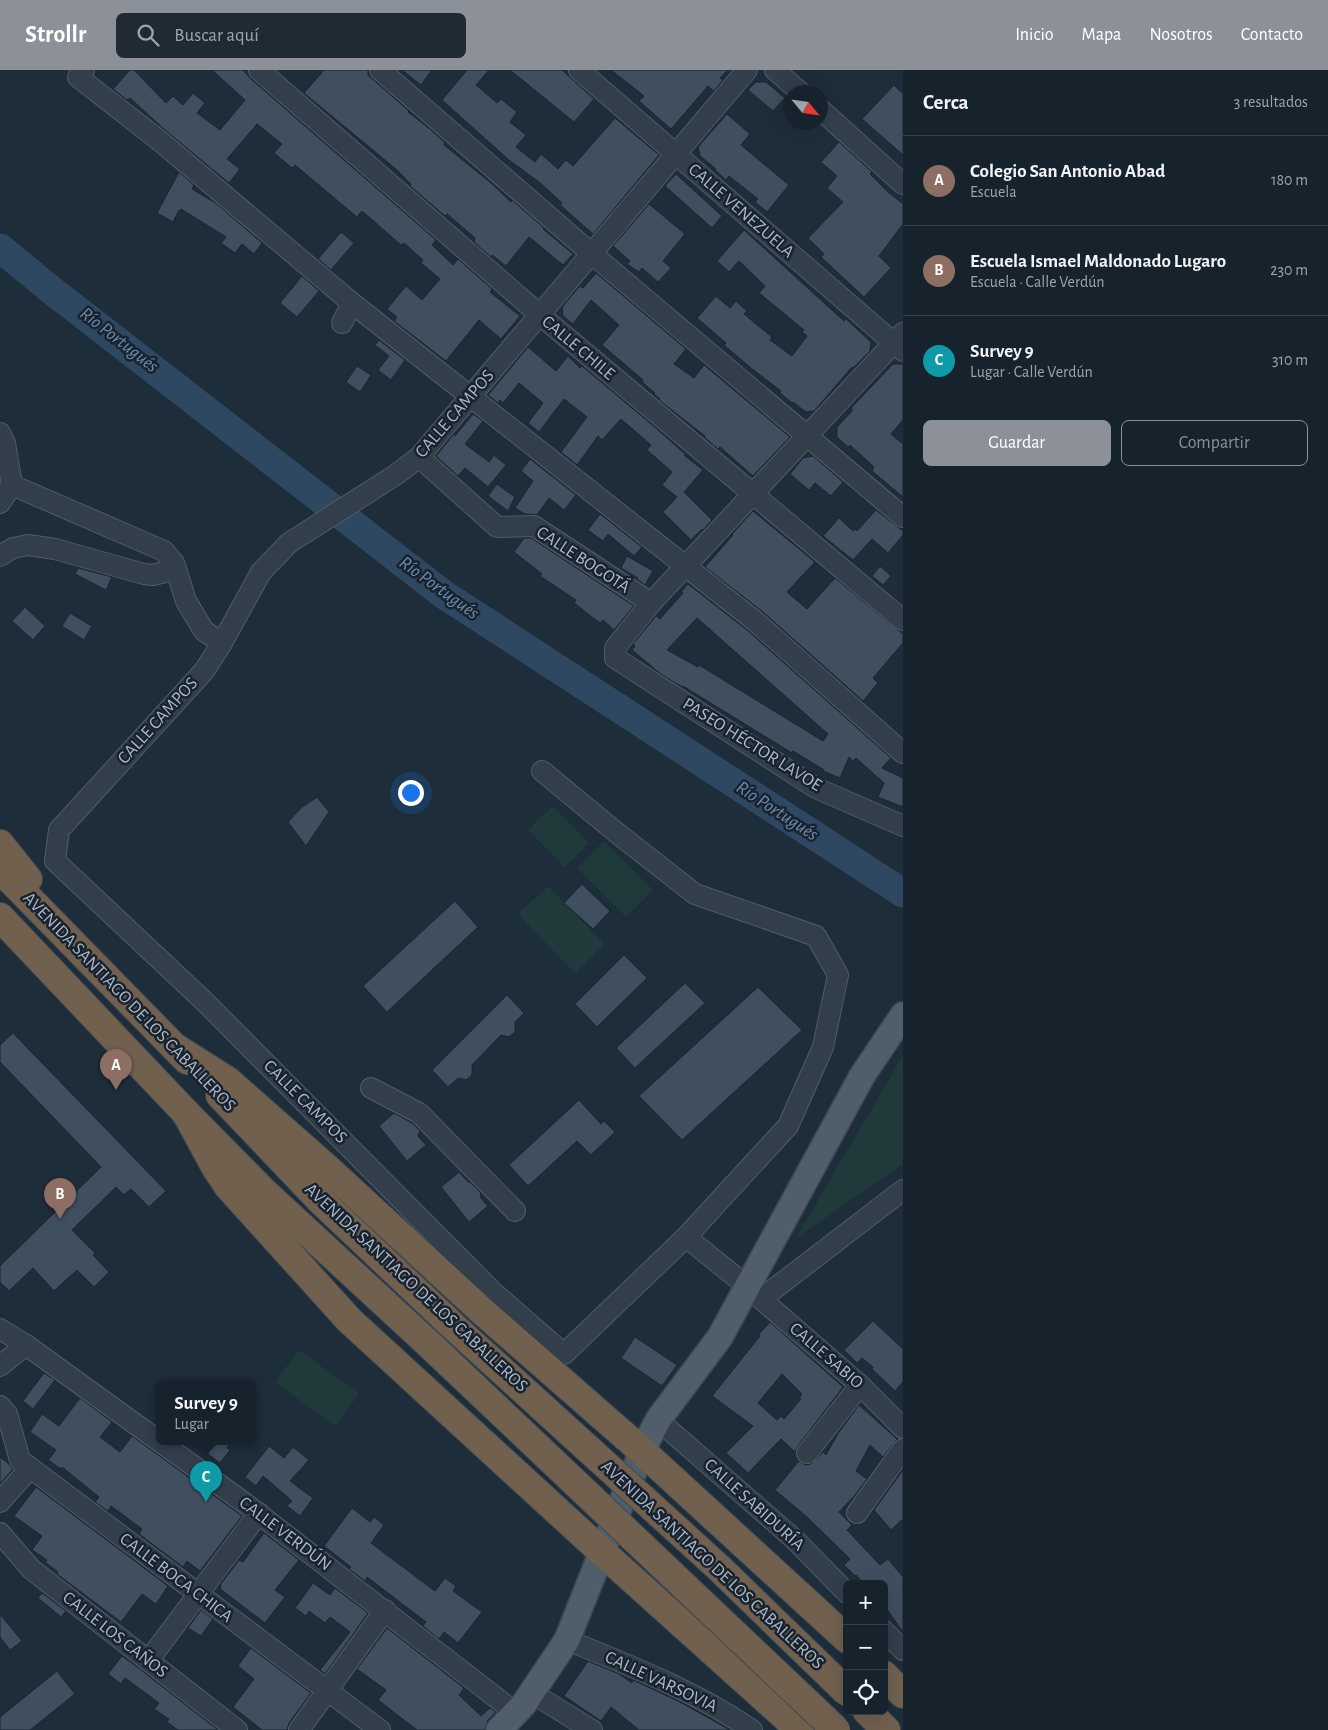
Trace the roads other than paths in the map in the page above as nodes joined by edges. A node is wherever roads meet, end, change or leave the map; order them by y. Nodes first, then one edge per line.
1 (84, 70) edge
2 (259, 70) edge
3 (380, 70) edge
4 (580, 70) edge
5 (748, 70) edge
6 (775, 70) edge
7 (792, 85) edge
8 (828, 117) edge
9 (676, 154) junction
10 (903, 184) edge
11 (592, 254) junction
12 (352, 303) junction
13 (540, 315) junction
14 (342, 323) dead end
15 (900, 342) edge
16 (471, 396) junction
17 (0, 433) edge
18 (807, 434) junction
19 (420, 457) junction
20 (12, 485) junction
21 (752, 494) junction
22 (0, 503) edge
23 (903, 517) edge
24 (0, 556) edge
25 (686, 566) junction
26 (176, 569) junction
27 (651, 603) junction
28 (903, 620) edge
29 (222, 643) junction
30 (903, 753) edge
31 (542, 771) dead end
32 (903, 826) edge
33 (0, 844) edge
34 (0, 869) edge
35 (5, 924) edge
36 (55, 925) junction
37 (903, 1016) edge
38 (176, 1048) junction
39 (371, 1088) dead end
40 (186, 1113) junction
41 (903, 1190) edge
42 (515, 1211) dead end
43 (686, 1237) junction
44 (754, 1293) junction
45 (0, 1329) edge
46 (26, 1345) junction
47 (0, 1366) edge
48 (860, 1385) junction
49 (0, 1406) edge
50 (658, 1420) junction
51 (903, 1428) edge
52 (156, 1440) edge
53 (163, 1445) edge
54 (903, 1449) edge
55 (642, 1451) junction
56 (807, 1453) dead end
57 (30, 1468) junction
58 (0, 1502) edge
59 (857, 1513) dead end
60 (258, 1514) junction
61 (0, 1533) edge
62 (602, 1552) junction
63 (843, 1589) edge
64 (198, 1594) junction
65 (385, 1610) junction
66 (843, 1635) edge
67 (888, 1635) edge
68 (567, 1640) junction
69 (903, 1650) edge
70 (148, 1661) junction
71 (888, 1679) edge
72 (843, 1688) edge
73 (328, 1690) junction
74 (532, 1693) junction
75 (903, 1694) edge
76 (871, 1715) edge
77 (508, 1721) edge
78 (238, 1730) edge
79 (299, 1730) edge
80 (380, 1730) edge
81 (592, 1730) edge
82 (752, 1730) edge
83 (800, 1730) edge
84 (836, 1730) edge
85 (886, 1730) edge

1 - 12 street
2 - 13 street, CALLE CHILE
3 - 11 street
4 - 9 street, CALLE VENEZUELA
5 - 9 street, CALLE CAMPOS
6 - 7 street
8 - 10 street
9 - 11 street, CALLE CAMPOS
9 - 15 street, CALLE VENEZUELA
11 - 13 street, CALLE CAMPOS
11 - 18 street
12 - 14 street
12 - 16 street
13 - 16 street, CALLE CAMPOS
13 - 21 street, CALLE CHILE
15 - 18 street
16 - 19 street, CALLE CAMPOS
16 - 25 street
17 - 20 street
18 - 21 street
18 - 23 street
19 - 27 street, CALLE BOGOTÁ
19 - 29 street, CALLE CAMPOS
20 - 22 street
20 - 26 street
21 - 25 street
21 - 28 street, CALLE CHILE
24 - 26 street
25 - 27 street
25 - 30 street
26 - 29 street
27 - 32 street, PASEO HÉCTOR LAVOE
29 - 43 street, CALLE CAMPOS
31 - 43 street
33 - 36 highway
34 - 36 highway, AVENIDA SANTIAGO DE LOS CABALLEROS
35 - 40 highway, AVENIDA SANTIAGO DE LOS CABALLEROS
36 - 38 highway, AVENIDA SANTIAGO DE LOS CABALLEROS
37 - 44 main road
38 - 55 highway
38 - 72 highway, AVENIDA SANTIAGO DE LOS CABALLEROS, bridge
39 - 42 street
40 - 62 highway
40 - 84 highway, AVENIDA SANTIAGO DE LOS CABALLEROS, bridge
41 - 44 street
43 - 44 street, CALLE SABIO
44 - 48 street, CALLE SABIO
44 - 50 main road
45 - 46 street, CALLE VERDÚN
46 - 47 street
46 - 52 street, CALLE VERDÚN
48 - 51 street, CALLE SABIO
48 - 56 street
49 - 57 street, CALLE BOCA CHICA
50 - 55 main road
50 - 63 street, CALLE SABIDURÍA
53 - 60 street, CALLE VERDÚN
54 - 59 street
55 - 62 main road
55 - 66 highway
57 - 58 street
57 - 64 street, CALLE BOCA CHICA
60 - 64 street
60 - 65 street, CALLE VERDÚN
61 - 70 street, CALLE LOS CAÑOS
62 - 68 main road
62 - 83 highway
64 - 70 street
64 - 73 street, CALLE BOCA CHICA
65 - 73 street
65 - 77 street, CALLE VERDÚN
67 - 69 street
68 - 74 main road
68 - 82 street, CALLE VARSOVIA
70 - 78 street, CALLE LOS CAÑOS
71 - 75 highway
73 - 79 street
73 - 80 street, CALLE BOCA CHICA
74 - 77 main road
74 - 81 street
76 - 85 highway

